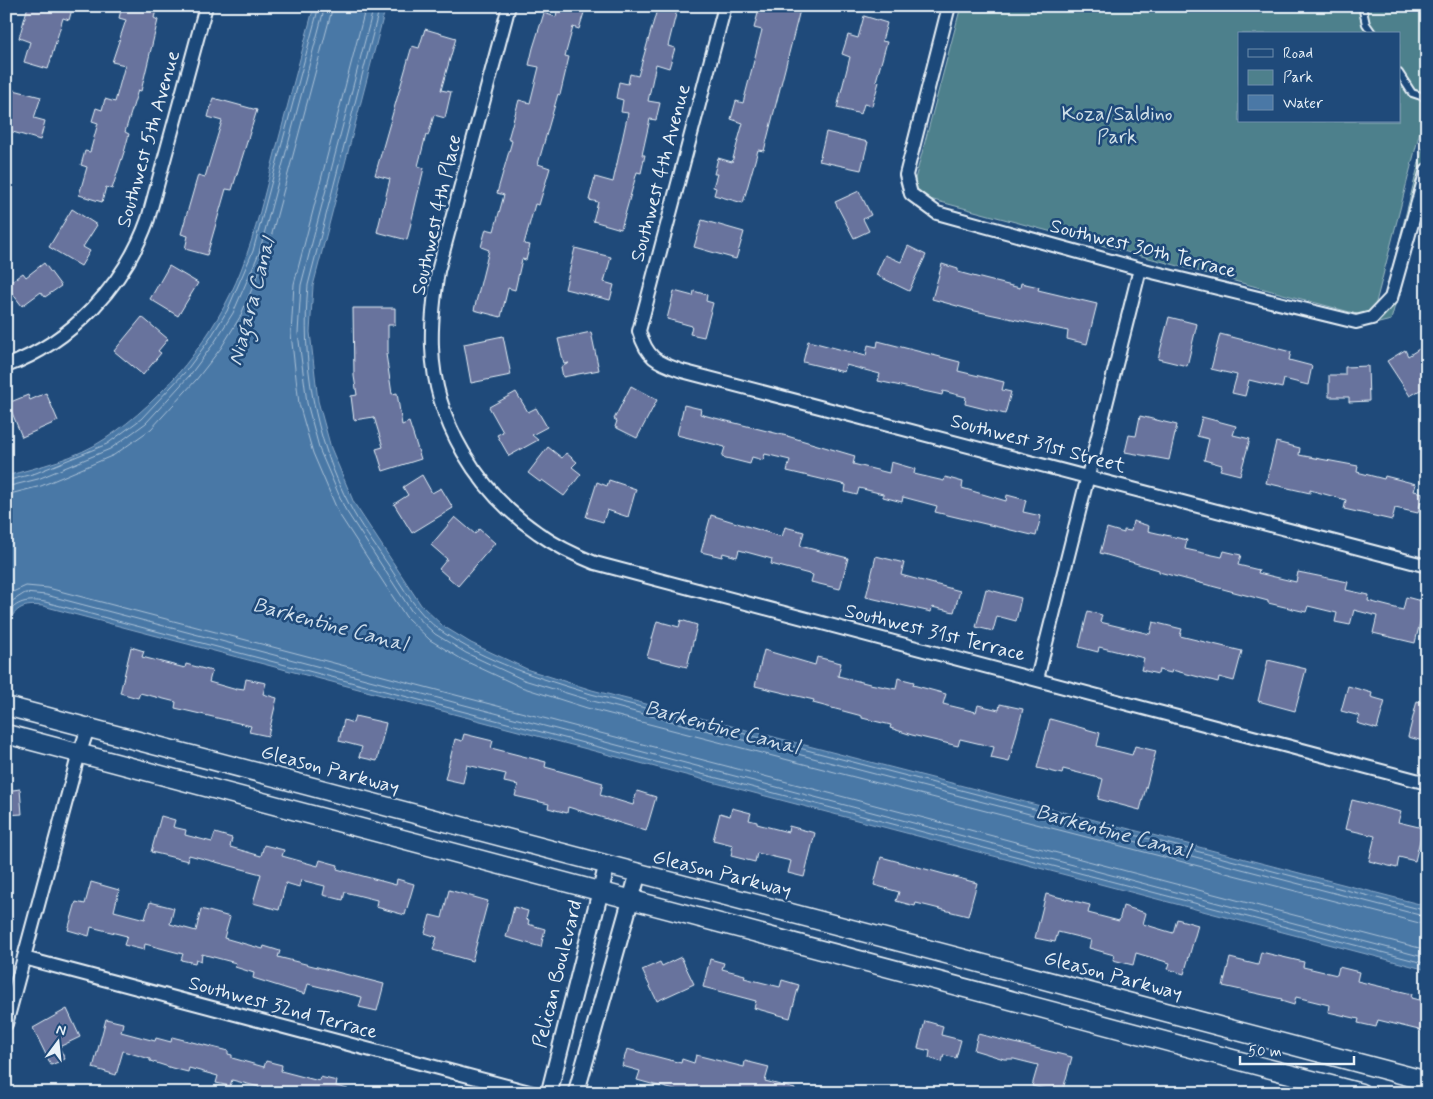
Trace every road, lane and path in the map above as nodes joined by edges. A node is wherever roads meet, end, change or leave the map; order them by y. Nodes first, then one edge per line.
1 (206, 6) edge
2 (510, 6) edge
3 (725, 6) edge
4 (949, 6) edge
5 (1362, 6) edge
6 (1372, 32) edge
7 (1400, 75) edge
8 (1427, 98) edge
9 (1427, 170) edge
10 (1140, 269) junction
11 (645, 349) joint
12 (6, 366) edge
13 (468, 461) joint
14 (1088, 477) junction
15 (1427, 566) edge
16 (1037, 678) junction
17 (6, 706) edge
18 (88, 728) junction
19 (6, 734) edge
20 (81, 755) junction
21 (1427, 783) edge
22 (607, 865) junction
23 (638, 874) junction
24 (599, 892) junction
25 (630, 900) junction
26 (24, 958) junction
27 (6, 1024) edge
28 (1427, 1081) edge
29 (532, 1093) edge
30 (549, 1093) edge
31 (576, 1093) edge
32 (1361, 1093) edge

1 - 12 street, Southwest 5th Avenue
2 - 13 street, Southwest 4th Place
3 - 11 street, Southwest 4th Avenue
4 - 10 street, Southwest 30th Terrace
5 - 6 lane
7 - 8 lane
9 - 10 street, Southwest 30th Terrace
10 - 14 street
11 - 14 street, Southwest 31st Street
13 - 16 street, Southwest 31st Terrace
14 - 15 street, Southwest 31st Street
14 - 16 street
16 - 21 street, Southwest 31st Terrace
17 - 18 main road, Gleason Parkway
18 - 20 street
18 - 22 main road, Gleason Parkway
19 - 20 main road
20 - 24 main road
20 - 26 street
22 - 23 main road, Gleason Parkway
22 - 24 street, Pelican Boulevard
23 - 25 street
23 - 28 main road, Gleason Parkway
24 - 25 main road
24 - 30 street, Pelican Boulevard
25 - 31 street
25 - 32 main road
26 - 27 street
26 - 29 street, Southwest 32nd Terrace

